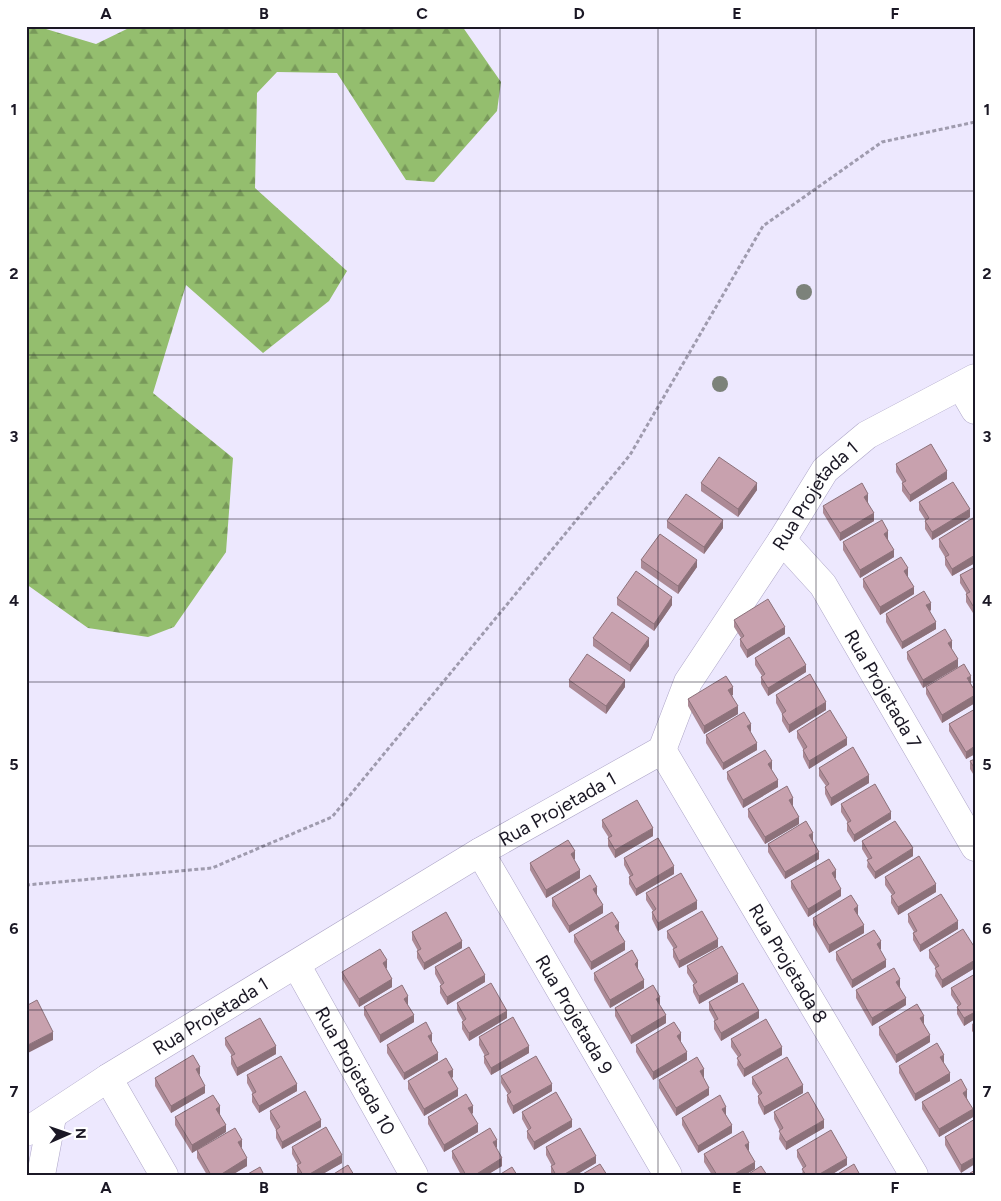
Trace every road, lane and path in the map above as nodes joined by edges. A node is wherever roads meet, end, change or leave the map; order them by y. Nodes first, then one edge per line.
1 (975, 122) edge
2 (968, 382) edge
3 (975, 410) edge
4 (782, 540) junction
5 (662, 750) junction
6 (975, 846) edge
7 (480, 852) junction
8 (26, 885) edge
9 (297, 966) junction
10 (108, 1078) junction
11 (52, 1117) junction
12 (26, 1132) edge
13 (40, 1175) edge
14 (164, 1175) edge
15 (414, 1175) edge
16 (668, 1175) edge
17 (914, 1175) edge

1 - 8 path
2 - 3 street
2 - 4 street, Rua Projetada 1
4 - 5 street, Rua Projetada 1
4 - 6 street, Rua Projetada 7
5 - 7 street, Rua Projetada 1
5 - 17 street, Rua Projetada 8
7 - 9 street, Rua Projetada 1
7 - 16 street, Rua Projetada 9
9 - 10 street, Rua Projetada 1
9 - 15 street, Rua Projetada 10
10 - 11 street, Rua Projetada 1
10 - 14 street
11 - 12 street, Rua Projetada 1
11 - 13 street

